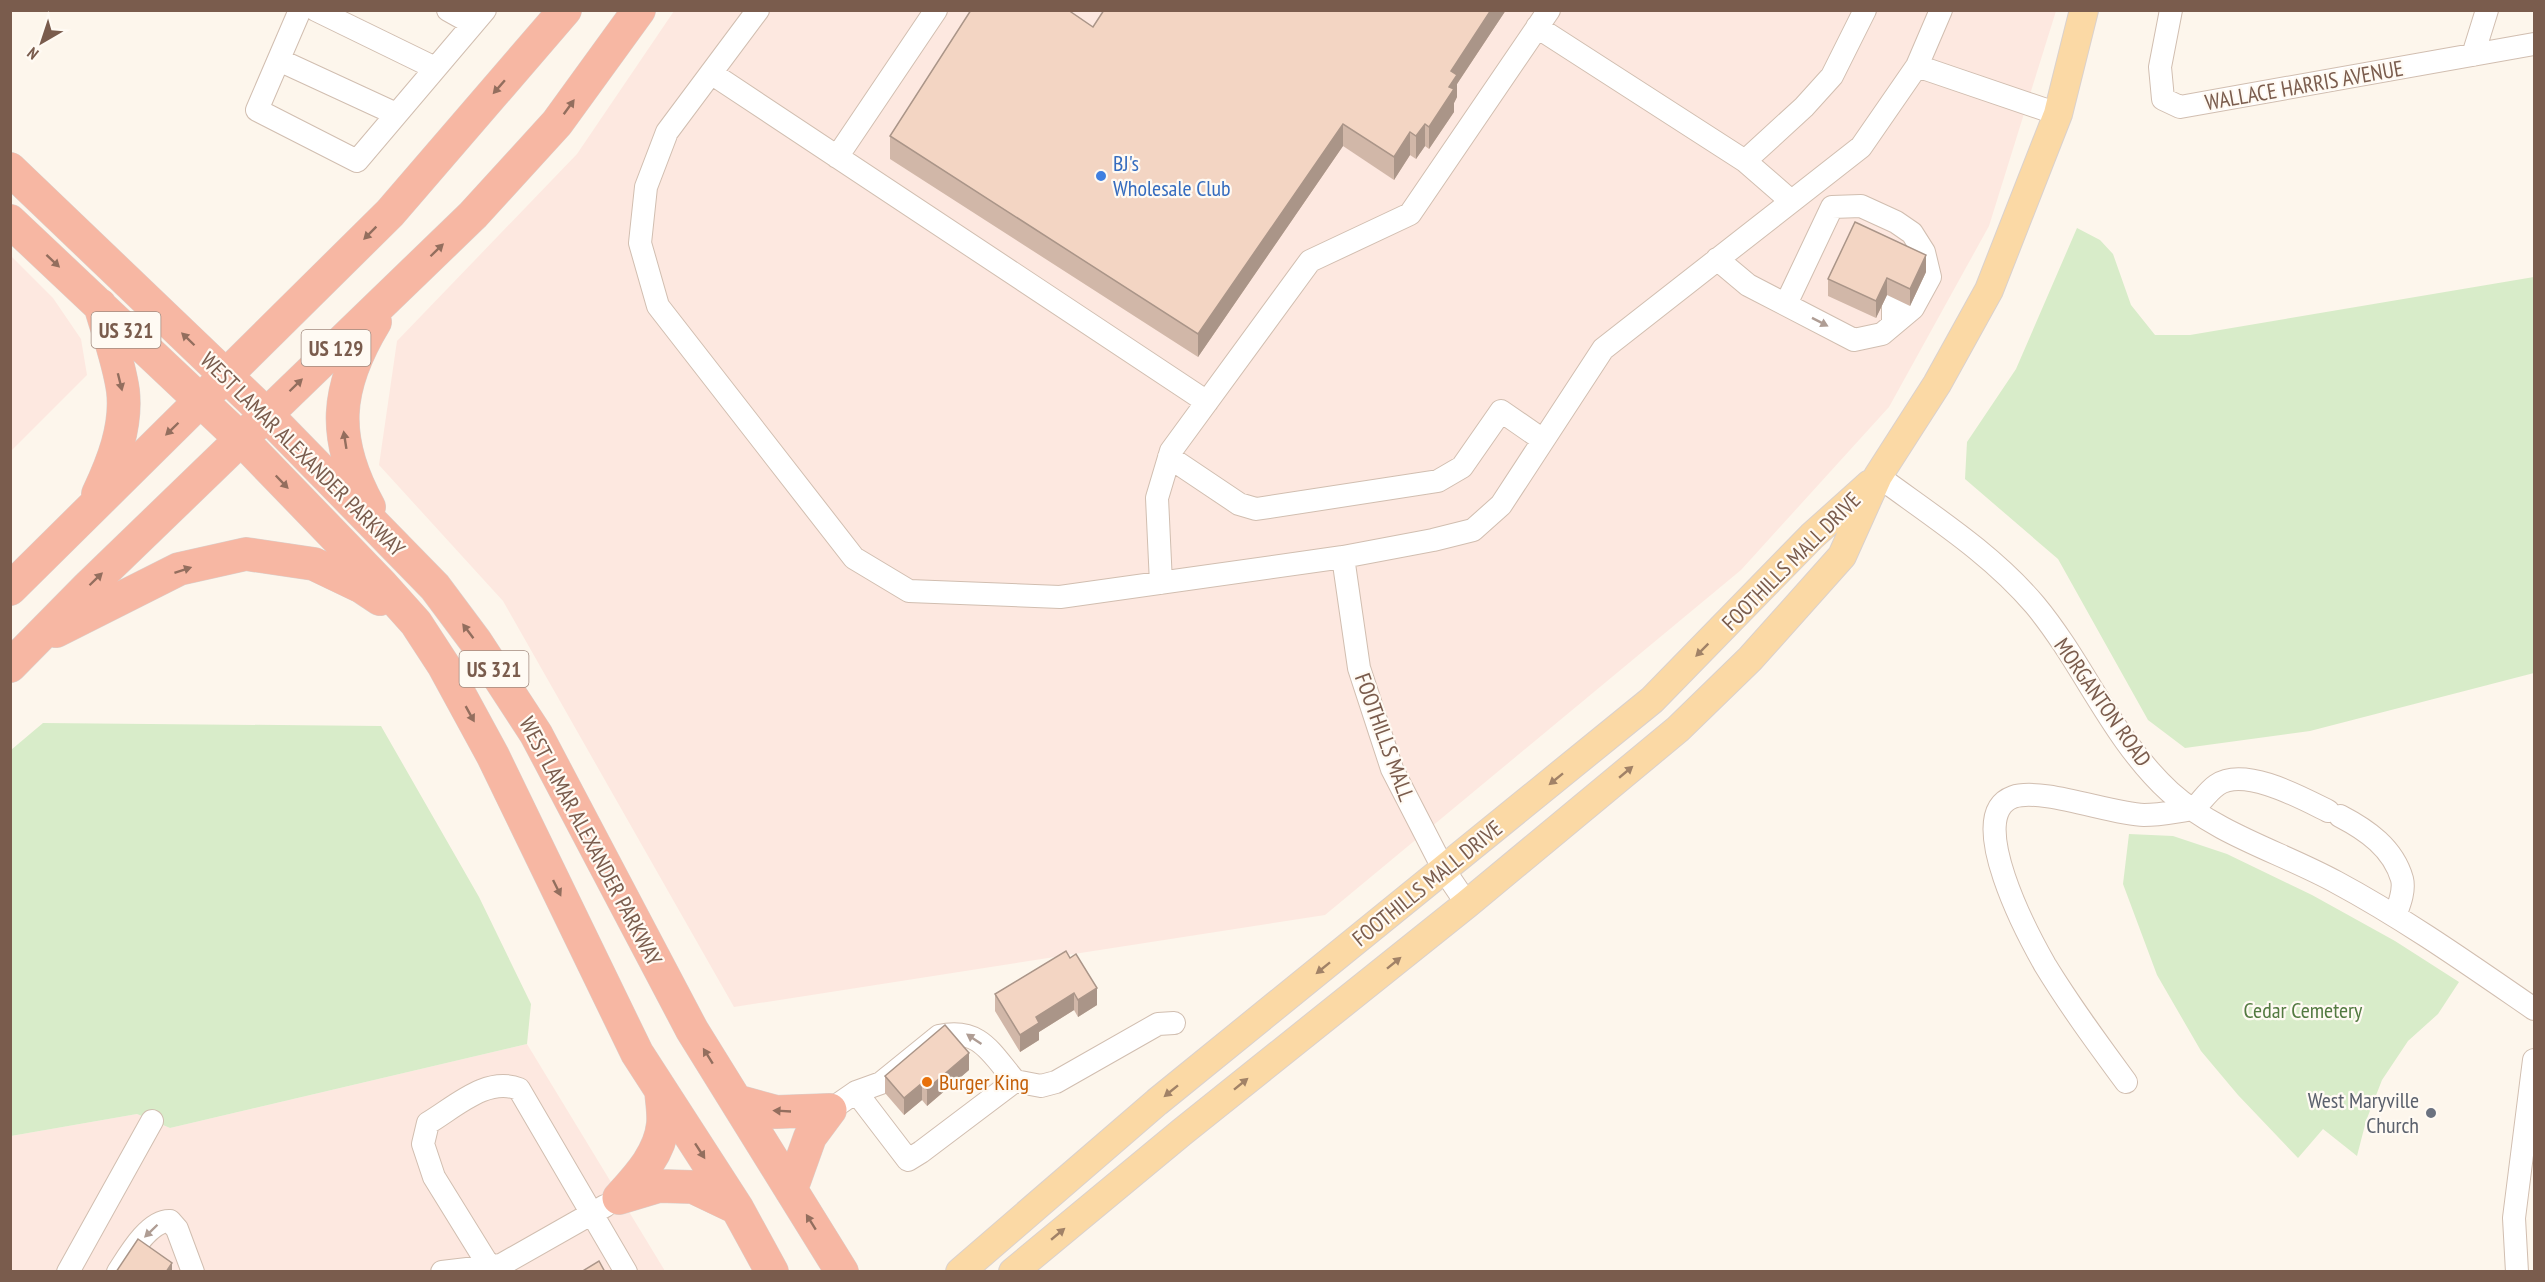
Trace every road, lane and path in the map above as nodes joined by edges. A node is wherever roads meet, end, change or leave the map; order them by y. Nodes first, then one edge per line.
1 (300, 10) edge
2 (316, 10) edge
3 (448, 10) edge
4 (565, 10) edge
5 (639, 10) edge
6 (758, 10) edge
7 (936, 10) edge
8 (1864, 10) edge
9 (1941, 10) edge
10 (2084, 10) edge
11 (2171, 10) edge
12 (2487, 10) edge
13 (479, 17) edge
14 (1543, 19) edge
15 (2535, 44) edge
16 (2473, 56) junction
17 (279, 60) junction
18 (1917, 66) junction
19 (435, 68) junction
20 (711, 73) junction
21 (396, 114) junction
22 (2058, 114) junction
23 (837, 157) junction
24 (1745, 161) junction
25 (10, 169) edge
26 (1814, 184) junction
27 (1791, 201) junction
28 (1832, 207) junction
29 (10, 221) edge
30 (1717, 259) junction
31 (392, 293) junction
32 (1898, 300) edge
33 (1786, 304) junction
34 (100, 305) junction
35 (1893, 324) junction
36 (227, 376) junction
37 (201, 401) junction
38 (1207, 402) junction
39 (266, 414) junction
40 (242, 440) junction
41 (1543, 440) junction
42 (1169, 458) junction
43 (1878, 476) junction
44 (92, 506) junction
45 (383, 532) junction
46 (1343, 557) junction
47 (1161, 583) junction
48 (10, 589) edge
49 (416, 623) junction
50 (36, 641) junction
51 (10, 666) edge
52 (2194, 809) junction
53 (1444, 870) junction
54 (1467, 904) junction
55 (2395, 916) junction
56 (2535, 1009) edge
57 (1174, 1023) dead end
58 (2535, 1060) edge
59 (1015, 1081) junction
60 (2126, 1082) dead end
61 (661, 1091) junction
62 (736, 1101) junction
63 (843, 1101) junction
64 (152, 1121) dead end
65 (792, 1190) junction
66 (605, 1206) junction
67 (736, 1208) junction
68 (489, 1266) junction
69 (68, 1272) edge
70 (118, 1272) edge
71 (194, 1272) edge
72 (442, 1272) edge
73 (626, 1272) edge
74 (772, 1272) edge
75 (842, 1272) edge
76 (960, 1272) edge
77 (1013, 1272) edge
78 (2517, 1272) edge

1 - 17 street
2 - 19 street
3 - 13 street
4 -> 36 highway, US 129
31 -> 5 highway, US 129
6 - 20 street
7 - 23 street
8 - 24 street
9 - 18 street
10 - 22 main road, FOOTHILLS MALL DRIVE
11 - 16 street, WALLACE HARRIS AVENUE
12 - 16 street
13 - 19 street
14 - 24 street
14 - 38 street
15 - 16 street, WALLACE HARRIS AVENUE
17 - 21 street
17 - 21 street
18 - 22 street
18 - 26 street
19 - 21 street
20 - 23 street
20 - 47 street
22 - 43 main road, FOOTHILLS MALL DRIVE
23 - 38 street
24 - 27 street
36 -> 25 highway, WEST LAMAR ALEXANDER PARKWAY / US 321
26 - 27 street
26 - 28 street
27 - 30 street
28 - 33 street
28 - 35 street
29 -> 34 highway, WEST LAMAR ALEXANDER PARKWAY / US 321
30 - 33 street
30 - 41 street
39 -> 31 highway, US 129
45 -> 31 highway
32 - 35 street
33 -> 35 street
34 - 37 highway, WEST LAMAR ALEXANDER PARKWAY / US 321
34 -> 44 highway
36 - 37 highway, US 129
36 - 39 highway, WEST LAMAR ALEXANDER PARKWAY / US 321
37 - 40 highway, WEST LAMAR ALEXANDER PARKWAY / US 321
37 -> 44 highway, US 129
38 - 42 street
39 - 40 highway, US 129
39 - 45 highway, WEST LAMAR ALEXANDER PARKWAY / US 321
40 -> 49 highway, WEST LAMAR ALEXANDER PARKWAY / US 321
50 -> 40 highway, US 129
41 - 42 street
41 - 46 street
42 - 47 street
43 - 52 street, MORGANTON ROAD
43 -> 53 main road, FOOTHILLS MALL DRIVE
54 -> 43 main road, FOOTHILLS MALL DRIVE
44 - 48 highway, US 129
62 -> 45 highway, WEST LAMAR ALEXANDER PARKWAY / US 321
46 - 47 street
46 - 53 street, FOOTHILLS MALL
50 -> 49 highway
49 -> 61 highway, WEST LAMAR ALEXANDER PARKWAY / US 321
50 - 51 highway, US 129
52 - 55 street, MORGANTON ROAD
52 - 55 street
52 - 60 street
53 - 54 street, FOOTHILLS MALL
53 -> 76 main road, FOOTHILLS MALL DRIVE
77 -> 54 main road, FOOTHILLS MALL DRIVE
55 - 56 street, MORGANTON ROAD
57 - 59 street
58 - 78 street
59 -> 63 street
59 - 63 street
61 - 66 highway
61 -> 67 highway, WEST LAMAR ALEXANDER PARKWAY / US 321
63 -> 62 highway
62 - 65 highway, WEST LAMAR ALEXANDER PARKWAY / US 321
63 - 65 highway
64 - 69 street
75 -> 65 highway, WEST LAMAR ALEXANDER PARKWAY / US 321
66 - 67 highway
66 - 68 street
66 - 68 street
66 - 73 street
67 - 74 highway, WEST LAMAR ALEXANDER PARKWAY / US 321
68 - 72 street
71 -> 70 street

